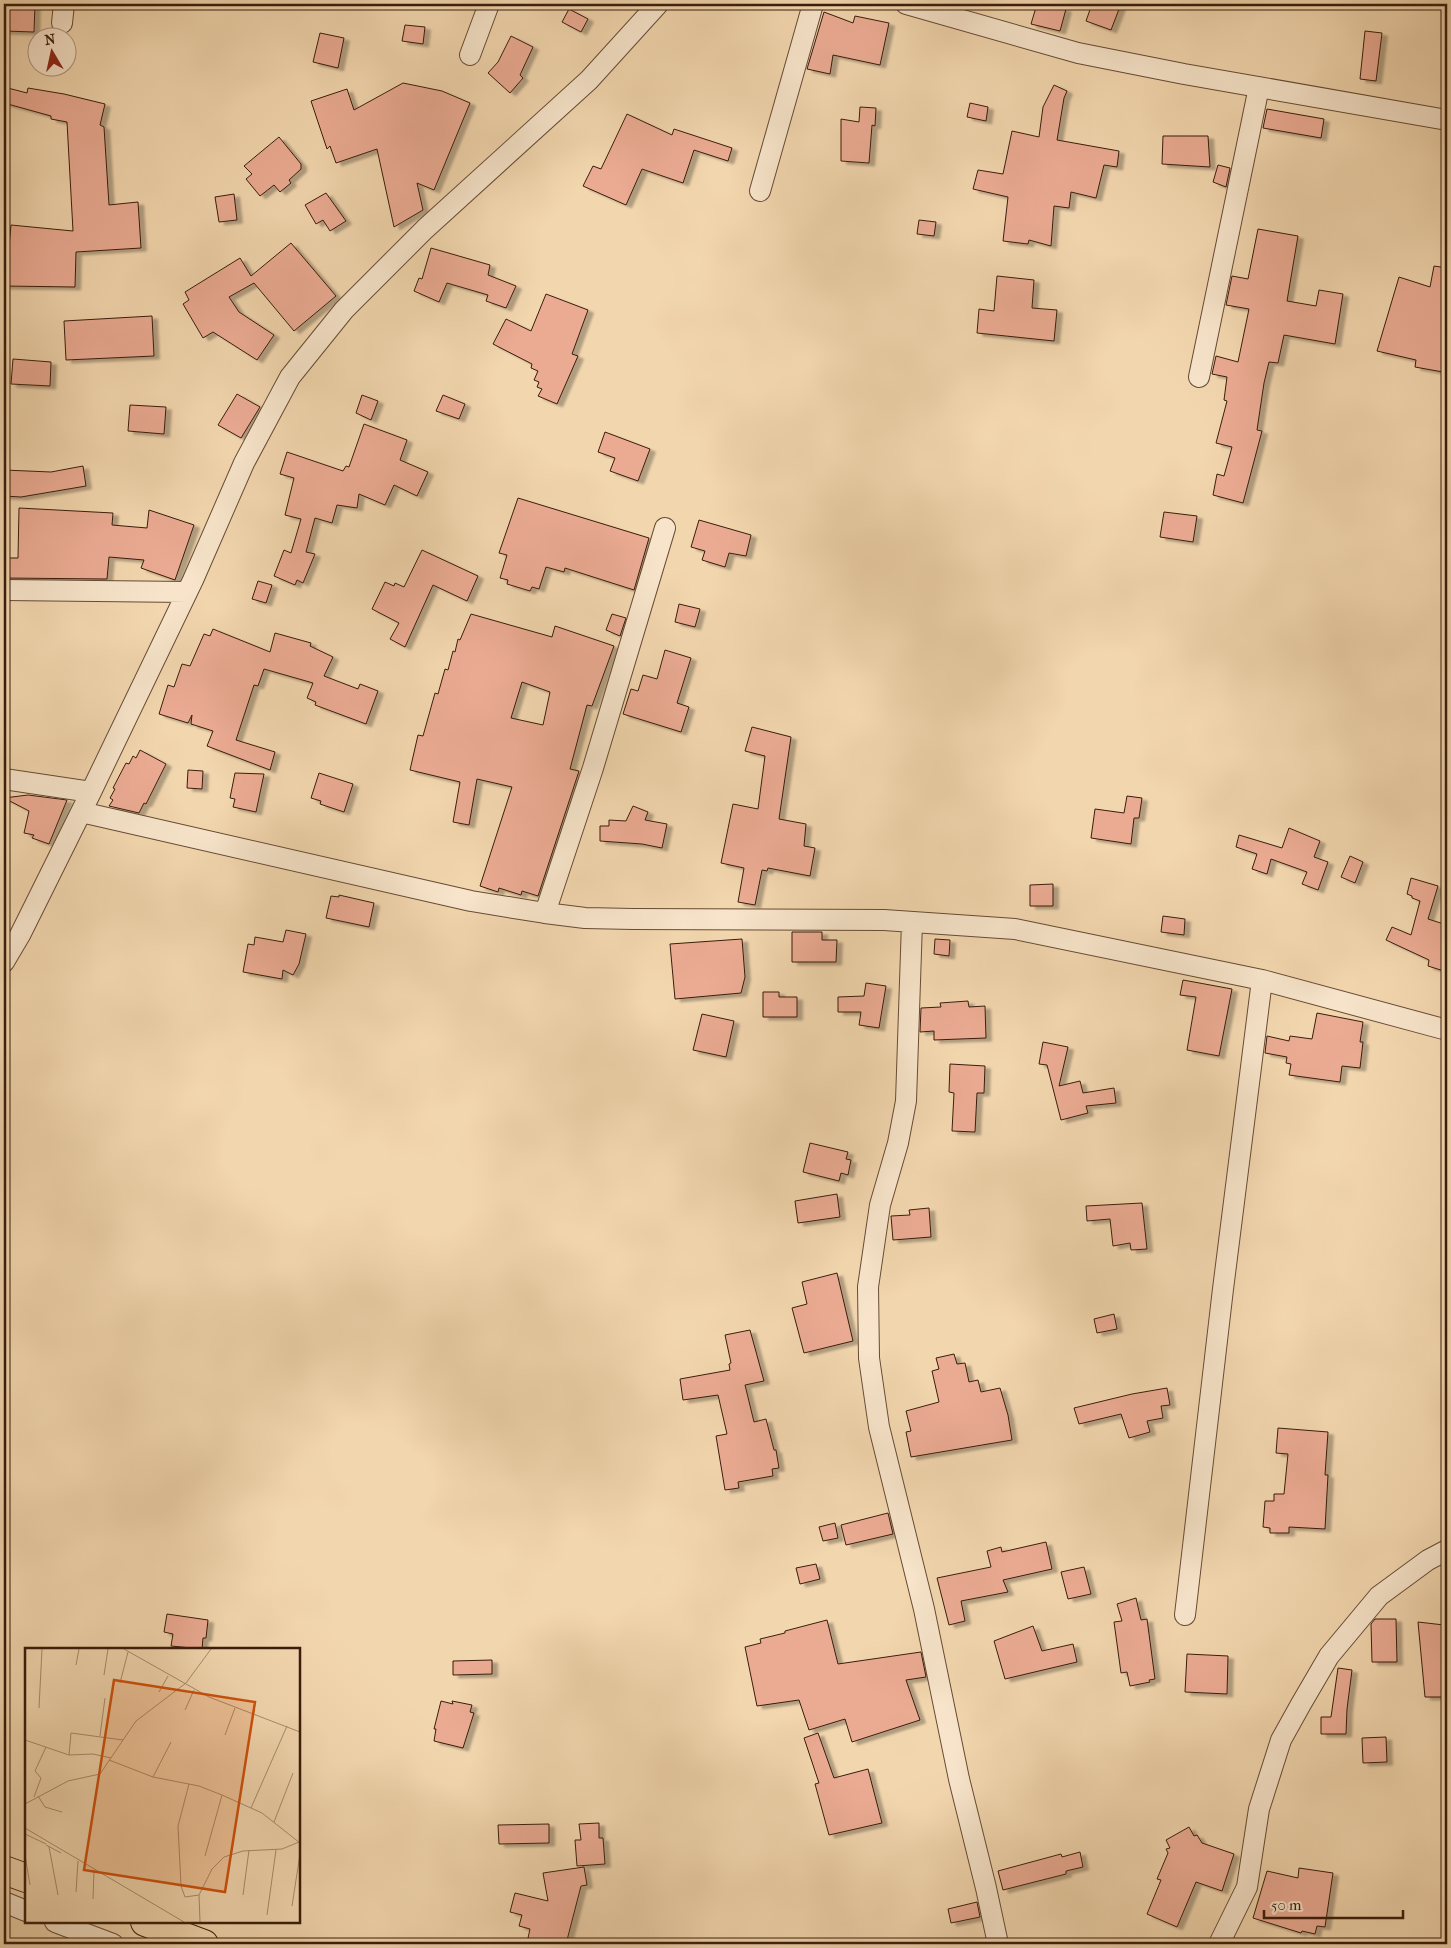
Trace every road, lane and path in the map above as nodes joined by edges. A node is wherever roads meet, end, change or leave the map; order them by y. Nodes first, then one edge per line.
1 (489, 4) edge
2 (658, 4) edge
3 (813, 4) edge
4 (906, 4) edge
5 (470, 55) dead end
6 (1259, 87) junction
7 (1447, 120) edge
8 (760, 191) dead end
9 (1199, 377) dead end
10 (665, 528) dead end
11 (4, 590) edge
12 (187, 592) junction
13 (4, 779) edge
14 (91, 792) junction
15 (81, 812) junction
16 (545, 914) junction
17 (912, 922) junction
18 (4, 962) edge
19 (1262, 980) junction
20 (1447, 1030) edge
21 (1447, 1550) edge
22 (1185, 1615) dead end
23 (4, 1870) edge
24 (25, 1878) edge
25 (4, 1902) edge
26 (25, 1911) edge
27 (57, 1923) edge
28 (148, 1923) edge
29 (104, 1942) edge
30 (204, 1944) edge
31 (998, 1944) edge
32 (1219, 1944) edge

1 - 5 street
2 - 12 street
3 - 8 street
4 - 6 street
6 - 7 street
6 - 9 street
10 - 16 street
11 - 12 street
12 - 14 street
13 - 14 street
14 - 15 street
15 - 16 street
15 - 18 street
16 - 17 street
17 - 19 street
17 - 31 street
19 - 20 street
19 - 22 street
21 - 32 street
23 - 24 highway
25 - 26 street
27 - 29 street
28 - 30 highway

